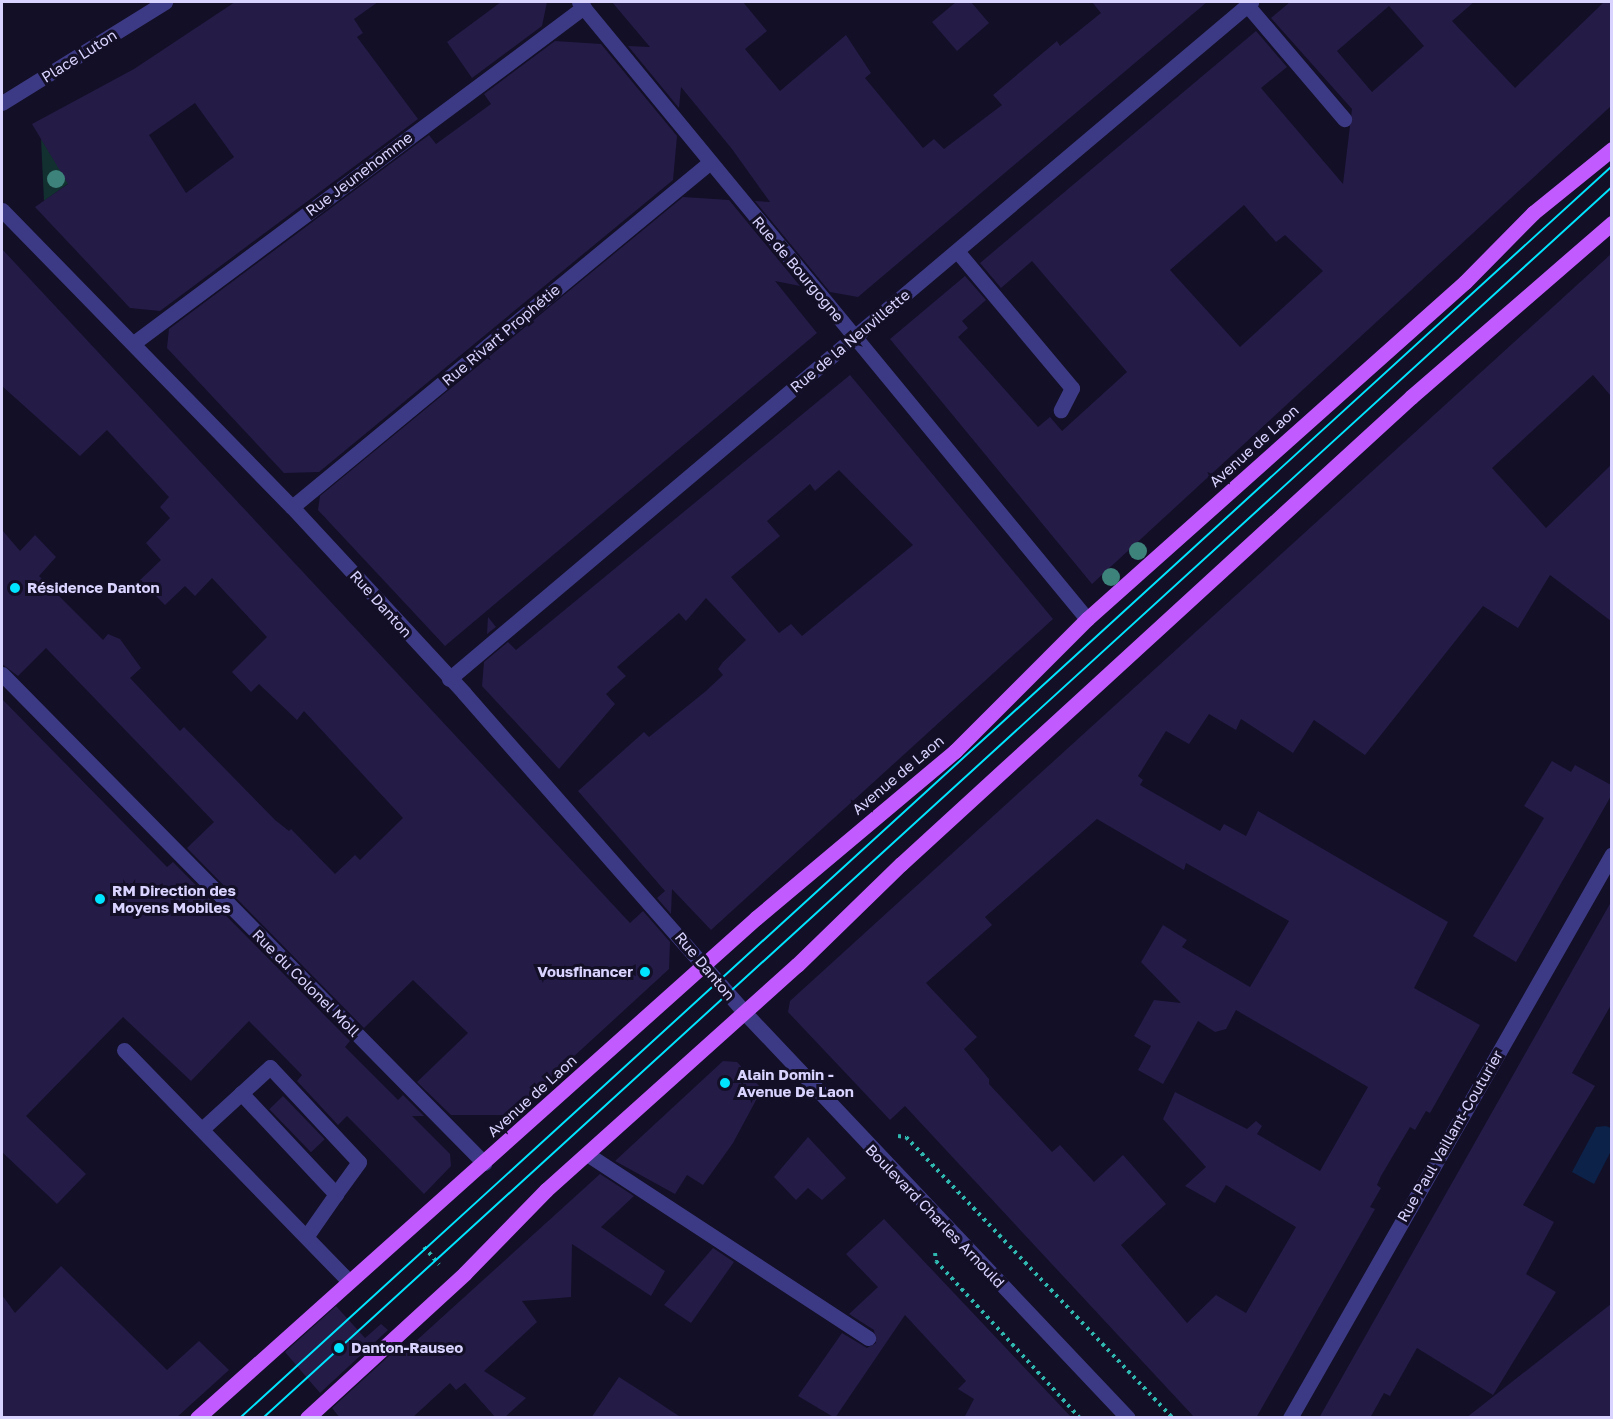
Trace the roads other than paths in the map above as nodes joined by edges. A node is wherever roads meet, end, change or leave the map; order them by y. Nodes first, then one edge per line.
1 (158, 3) edge
2 (1249, 3) edge
3 (581, 4) edge
4 (2, 103) edge
5 (1344, 119) dead end
6 (1611, 149) edge
7 (709, 163) junction
8 (2, 210) edge
9 (1611, 223) edge
10 (957, 250) junction
11 (856, 337) junction
12 (135, 342) junction
13 (1060, 410) dead end
14 (292, 507) junction
15 (1087, 618) junction
16 (2, 674) edge
17 (449, 679) junction
18 (1611, 854) edge
19 (704, 966) junction
20 (744, 1013) junction
21 (124, 1050) dead end
22 (242, 1093) junction
23 (202, 1129) junction
24 (587, 1154) junction
25 (484, 1163) junction
26 (336, 1194) junction
27 (306, 1237) junction
28 (348, 1280) junction
29 (868, 1338) dead end
30 (197, 1418) edge
31 (307, 1418) edge
32 (1128, 1418) edge
33 (1290, 1418) edge

1 - 4 street, Place Luton
2 - 5 street
2 - 10 street, Rue de la Neuvillette
3 - 7 street, Rue de Bourgogne
3 - 12 street, Rue Jeunehomme
6 - 15 main road, Avenue de Laon
7 - 11 street, Rue de Bourgogne
7 - 14 street, Rue Rivart Prophétie
8 - 12 street, Rue Danton
9 - 20 main road
10 - 11 street, Rue de la Neuvillette
10 - 13 street
11 - 15 street, Rue de Bourgogne
11 - 17 street, Rue de la Neuvillette
12 - 14 street, Rue Danton
14 - 17 street, Rue Danton
15 - 19 main road, Avenue de Laon
16 - 25 street, Rue du Colonel Moll
17 - 19 street, Rue Danton
18 - 33 street, Rue Paul Vaillant-Couturier
19 - 20 street, Rue Danton
19 - 25 main road, Avenue de Laon
20 - 24 main road
20 - 32 street, Boulevard Charles Arnould
21 - 23 street
22 - 23 street
22 - 26 street
22 - 26 street
23 - 27 street
24 - 29 street
24 - 31 main road
25 - 28 main road, Avenue de Laon
26 - 27 street
27 - 28 street
28 - 30 main road, Avenue de Laon

